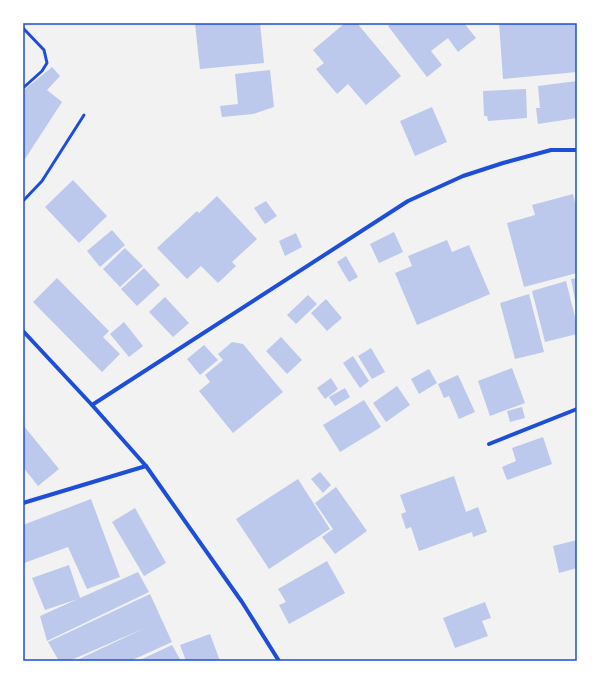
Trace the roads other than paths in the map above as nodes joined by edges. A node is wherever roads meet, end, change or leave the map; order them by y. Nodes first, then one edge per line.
1 (23, 28) edge
2 (23, 88) edge
3 (84, 115) dead end
4 (577, 150) edge
5 (23, 201) edge
6 (23, 332) edge
7 (92, 405) junction
8 (577, 409) edge
9 (489, 444) dead end
10 (146, 466) junction
11 (23, 503) edge
12 (278, 661) edge

1 - 2 lane
3 - 5 lane
4 - 7 street
6 - 7 street
7 - 10 street
8 - 9 street
10 - 11 street
10 - 12 street

